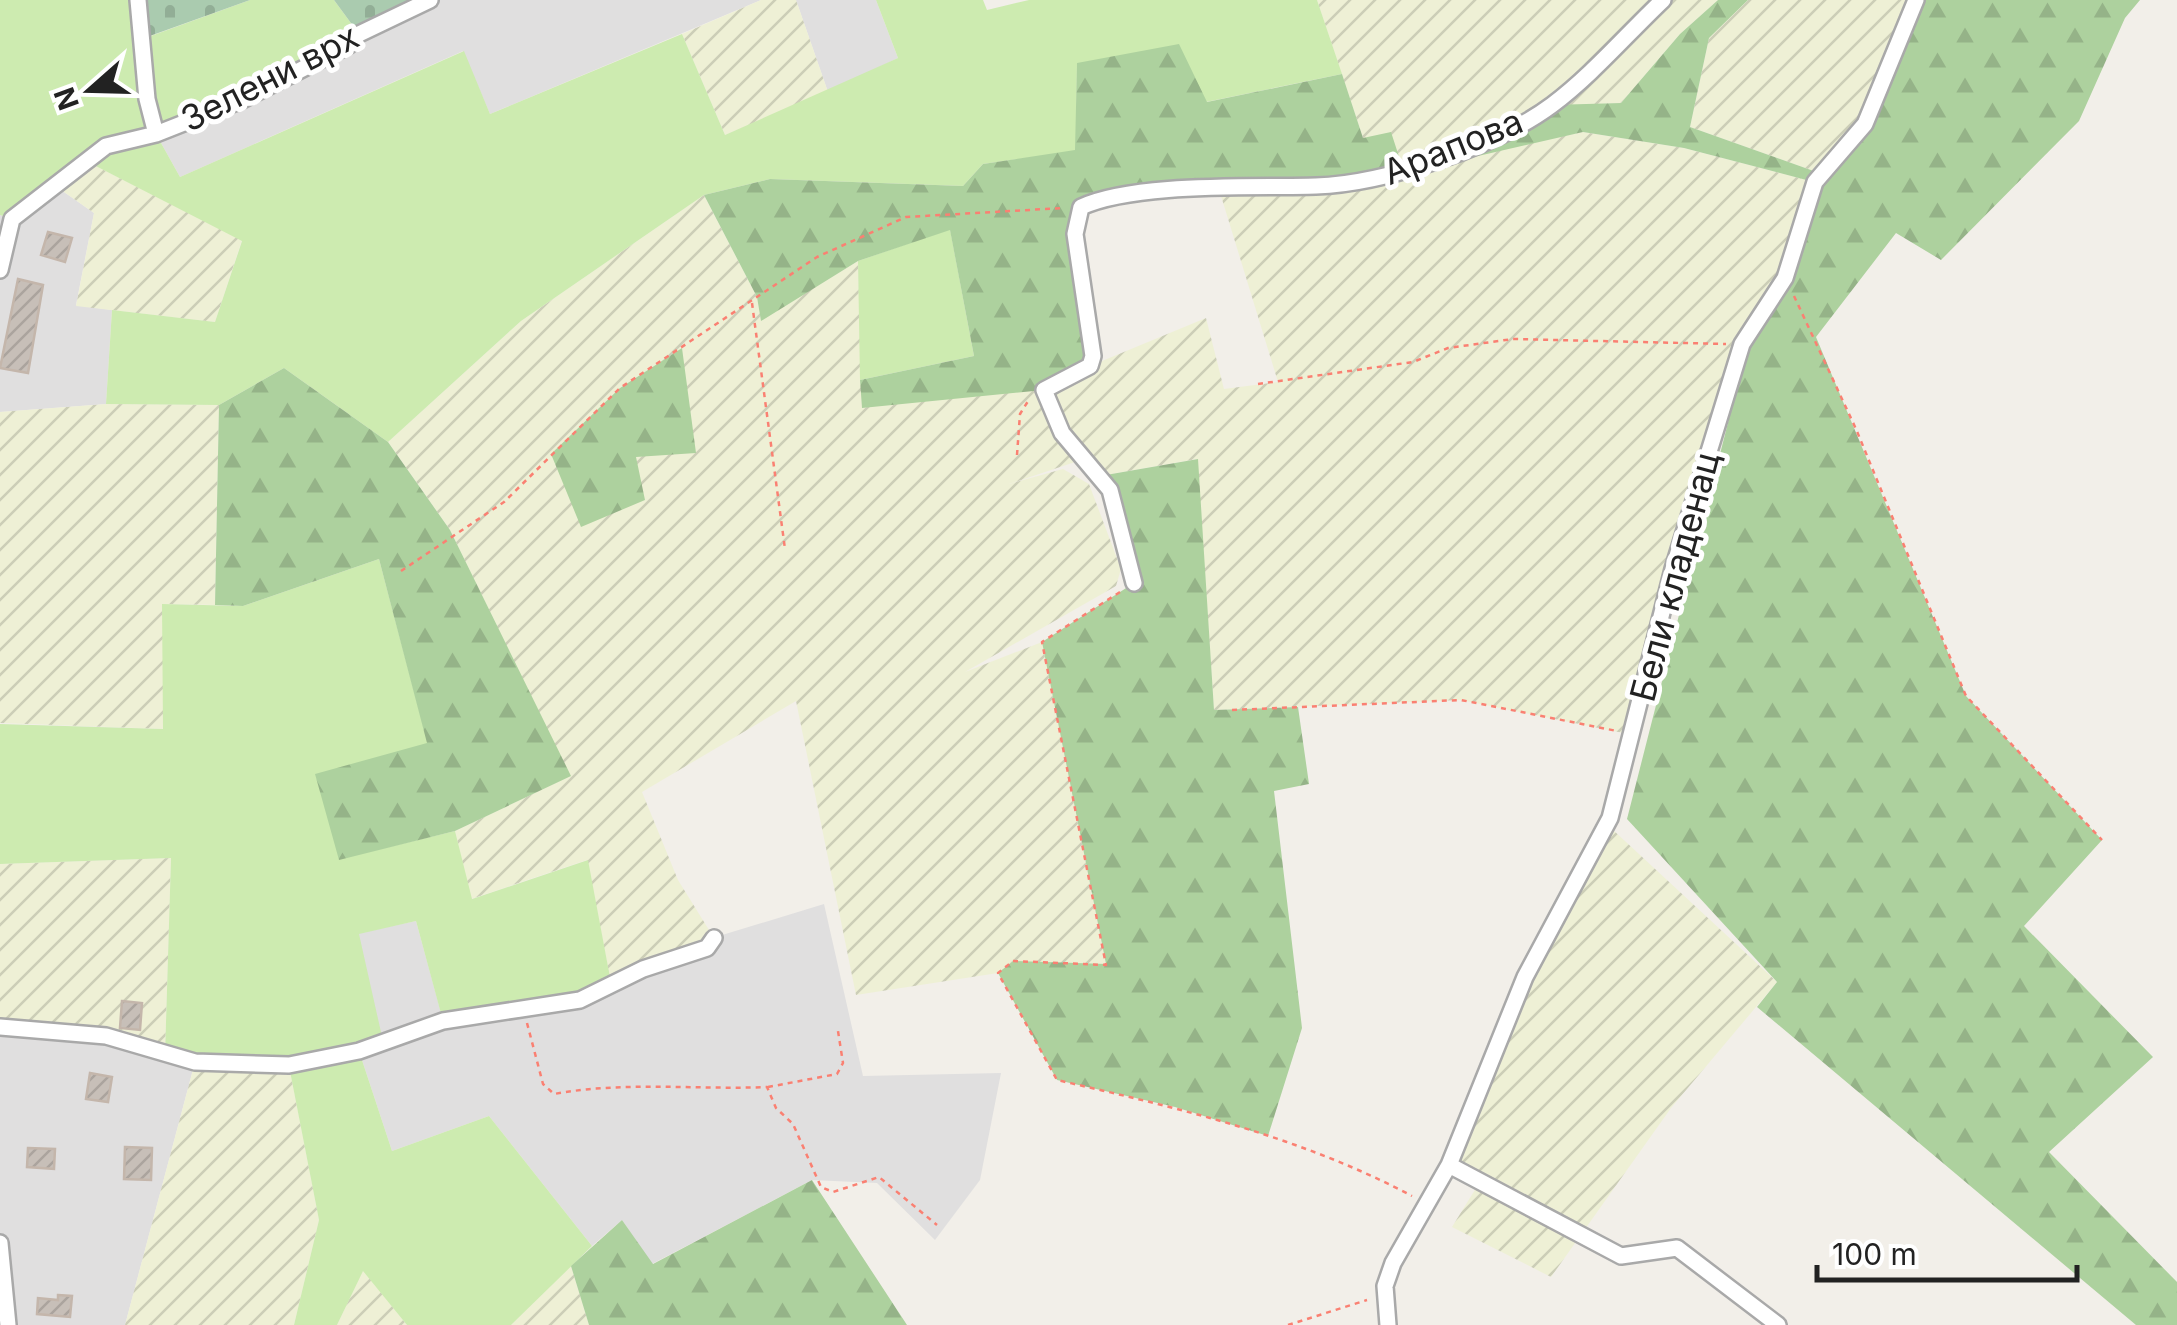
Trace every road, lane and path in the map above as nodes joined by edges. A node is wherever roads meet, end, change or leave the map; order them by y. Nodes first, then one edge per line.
1 (138, 0) edge
2 (430, 0) edge
3 (1663, 0) edge
4 (1916, 0) edge
5 (156, 134) junction
6 (1080, 206) junction
7 (6, 217) edge
8 (0, 270) edge
9 (1785, 278) junction
10 (752, 302) junction
11 (1742, 344) junction
12 (1258, 384) dead end
13 (1044, 390) junction
14 (1016, 455) dead end
15 (785, 549) dead end
16 (401, 571) dead end
17 (1134, 583) joint
18 (1232, 710) dead end
19 (1633, 734) junction
20 (2102, 840) dead end
21 (714, 938) dead end
22 (524, 1012) junction
23 (0, 1026) edge
24 (838, 1031) dead end
25 (767, 1087) junction
26 (1449, 1164) junction
27 (1424, 1202) junction
28 (937, 1224) dead end
29 (0, 1243) edge
30 (1384, 1299) junction
31 (8, 1325) edge
32 (1288, 1325) edge
33 (1388, 1325) edge
34 (1778, 1325) edge

1 - 5 street
2 - 5 street, Зелени врх
3 - 6 street, Арапова
4 - 9 street, Бели кладенац
5 - 7 street, Зелени врх
6 - 10 path
6 - 13 street
7 - 8 street, Зелени врх
9 - 11 street, Бели кладенац
9 - 20 path
10 - 15 path
10 - 16 path
11 - 12 path
11 - 19 street, Бели кладенац
13 - 14 path
13 - 17 street
17 - 27 path
18 - 19 path
19 - 26 street, Бели кладенац
21 - 22 street
22 - 23 street
22 - 25 path
24 - 25 path
25 - 28 path
26 - 27 street, Бели кладенац
26 - 34 street
27 - 30 street, Бели кладенац
29 - 31 street
30 - 32 path
30 - 33 street, Бели кладенац

